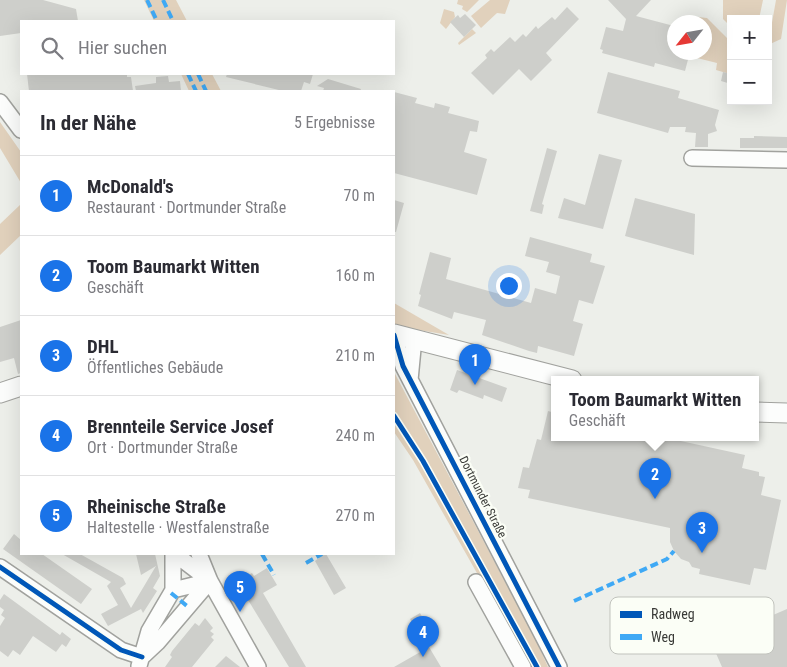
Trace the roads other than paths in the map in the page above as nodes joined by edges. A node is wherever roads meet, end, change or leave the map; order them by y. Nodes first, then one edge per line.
1 (0, 102) edge
2 (20, 129) edge
3 (692, 158) dead end
4 (787, 160) edge
5 (395, 334) edge
6 (395, 338) edge
7 (414, 338) junction
8 (557, 376) edge
9 (410, 380) junction
10 (20, 386) edge
11 (0, 393) edge
12 (759, 412) edge
13 (787, 413) edge
14 (174, 555) edge
15 (175, 555) edge
16 (199, 555) edge
17 (0, 567) edge
18 (210, 581) junction
19 (476, 582) dead end
20 (174, 590) junction
21 (140, 662) edge
22 (258, 667) edge
23 (523, 667) edge
24 (559, 667) edge

1 - 2 street
3 - 4 street
5 - 7 main road, Dortmunder Straße
6 - 9 street, Dortmunder Straße
7 - 8 main road, Dortmunder Straße
7 - 9 street
9 - 24 street, Dortmunder Straße
10 - 11 main road
12 - 13 main road
14 - 20 street
15 - 18 street
16 - 18 street
17 - 21 street
18 - 20 street
18 - 21 street
18 - 22 street
19 - 23 street
20 - 21 street

